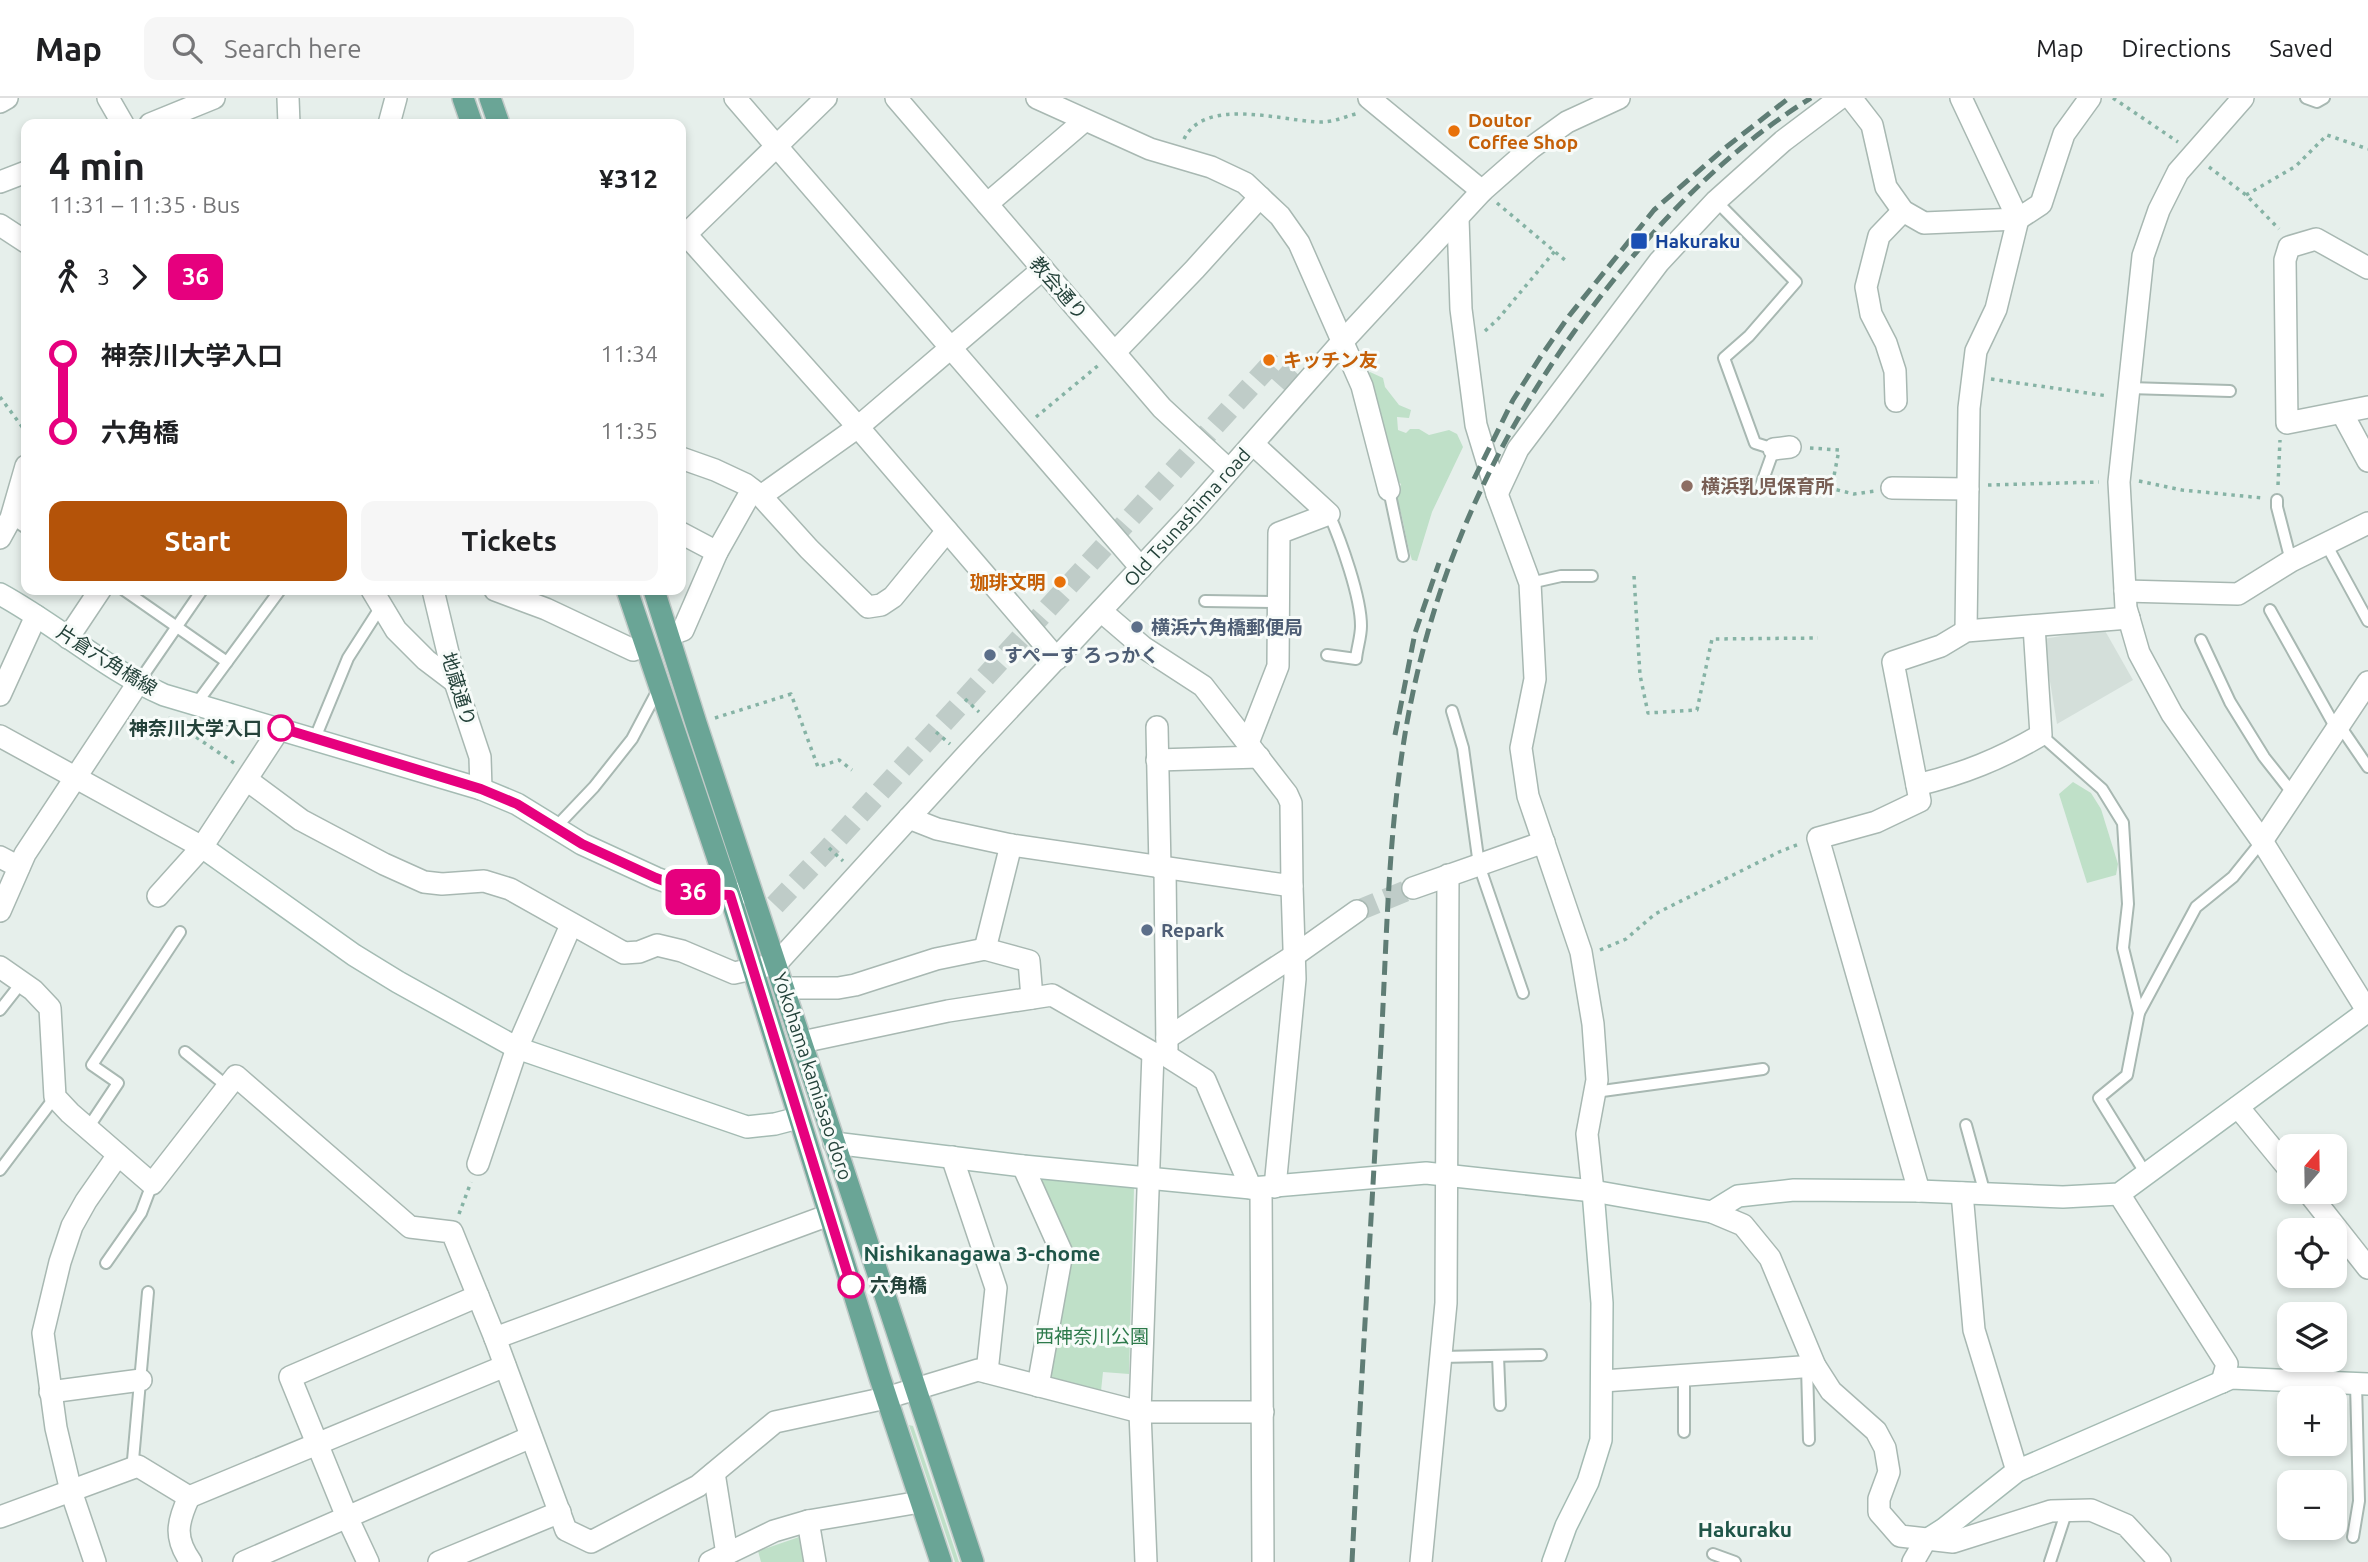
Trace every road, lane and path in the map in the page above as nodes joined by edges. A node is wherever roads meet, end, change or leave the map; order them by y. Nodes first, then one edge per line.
1 (7, 98) edge
2 (108, 98) edge
3 (288, 98) edge
4 (396, 98) edge
5 (463, 98) edge
6 (490, 98) edge
7 (734, 98) edge
8 (826, 98) edge
9 (896, 98) edge
10 (1037, 98) edge
11 (1619, 98) edge
12 (1840, 98) edge
13 (1851, 98) edge
14 (1961, 98) edge
15 (2113, 98) edge
16 (2243, 98) edge
17 (2306, 98) edge
18 (2324, 98) edge
19 (2085, 100) edge
20 (204, 101) edge
21 (0, 102) edge
22 (1375, 103) edge
23 (1223, 108) dead end
24 (1242, 108) dead end
25 (1251, 108) dead end
26 (1206, 112) dead end
27 (120, 119) edge
28 (162, 119) edge
29 (206, 119) edge
30 (289, 119) edge
31 (390, 119) edge
32 (470, 119) edge
33 (497, 119) edge
34 (1084, 121) junction
35 (777, 146) junction
36 (2368, 149) edge
37 (2194, 154) junction
38 (1178, 157) junction
39 (21, 174) edge
40 (0, 182) edge
41 (1482, 191) junction
42 (2246, 195) junction
43 (1260, 197) junction
44 (1716, 201) junction
45 (987, 204) junction
46 (1903, 211) junction
47 (1458, 218) junction
48 (2018, 219) junction
49 (0, 226) edge
50 (686, 230) edge
51 (686, 238) edge
52 (21, 239) edge
53 (2295, 246) junction
54 (1555, 251) junction
55 (1566, 261) dead end
56 (2368, 268) edge
57 (1043, 270) junction
58 (1342, 342) junction
59 (950, 347) junction
60 (1465, 349) junction
61 (1115, 352) junction
62 (1972, 376) junction
63 (2230, 391) dead end
64 (2128, 393) junction
65 (0, 397) edge
66 (1896, 401) dead end
67 (2368, 407) edge
68 (2342, 413) junction
69 (2287, 423) junction
70 (21, 425) edge
71 (858, 428) junction
72 (1021, 429) junction
73 (1253, 444) junction
74 (1782, 448) junction
75 (686, 460) edge
76 (2368, 461) edge
77 (1230, 470) junction
78 (2119, 479) junction
79 (1968, 487) junction
80 (1892, 488) joint
81 (1389, 490) joint
82 (1759, 491) dead end
83 (756, 493) junction
84 (1497, 494) junction
85 (2277, 499) junction
86 (1329, 514) junction
87 (19, 523) edge
88 (2368, 523) edge
89 (947, 531) junction
90 (686, 536) edge
91 (0, 537) edge
92 (2326, 544) junction
93 (717, 552) junction
94 (1404, 556) dead end
95 (2291, 561) junction
96 (1141, 568) junction
97 (1592, 576) dead end
98 (1634, 576) dead end
99 (1530, 583) junction
100 (2125, 591) junction
101 (0, 594) edge
102 (97, 595) edge
103 (131, 595) edge
104 (198, 595) edge
105 (276, 595) edge
106 (434, 595) edge
107 (508, 595) edge
108 (629, 595) edge
109 (656, 595) edge
110 (377, 598) edge
111 (1205, 601) dead end
112 (1279, 601) junction
113 (2270, 610) dead end
114 (1101, 611) junction
115 (36, 616) junction
116 (2129, 618) junction
117 (2368, 621) edge
118 (176, 626) junction
119 (2034, 626) junction
120 (1966, 631) junction
121 (669, 635) junction
122 (68, 638) junction
123 (1818, 638) dead end
124 (2201, 640) dead end
125 (645, 646) junction
126 (1327, 655) dead end
127 (1057, 659) junction
128 (227, 662) junction
129 (454, 682) junction
130 (2368, 682) edge
131 (138, 683) junction
132 (659, 688) junction
133 (0, 695) edge
134 (195, 704) junction
135 (1452, 711) dead end
136 (167, 718) dead end
137 (713, 719) dead end
138 (1157, 727) dead end
139 (280, 728) junction
140 (2339, 729) junction
141 (2041, 735) junction
142 (0, 736) edge
143 (315, 738) junction
144 (1253, 750) junction
145 (1157, 761) junction
146 (2368, 766) edge
147 (852, 770) dead end
148 (75, 776) junction
149 (249, 777) junction
150 (1917, 785) junction
151 (481, 789) junction
152 (2294, 795) junction
153 (909, 818) junction
154 (555, 828) junction
155 (1818, 838) junction
156 (2262, 841) junction
157 (1544, 842) junction
158 (1011, 845) junction
159 (202, 846) junction
160 (0, 857) edge
161 (1479, 865) junction
162 (19, 867) junction
163 (1163, 869) junction
164 (1448, 875) junction
165 (1292, 886) junction
166 (1413, 888) tunnel mouth
167 (752, 892) junction
168 (730, 895) junction
169 (158, 896) dead end
170 (0, 911) edge
171 (1357, 911) tunnel mouth
172 (571, 925) junction
173 (180, 932) dead end
174 (985, 949) junction
175 (1295, 955) junction
176 (1582, 958) junction
177 (776, 964) junction
178 (0, 967) edge
179 (753, 968) junction
180 (22, 982) junction
181 (784, 988) junction
182 (1523, 993) dead end
183 (1032, 998) junction
184 (0, 1010) edge
185 (2368, 1011) edge
186 (2138, 1013) junction
187 (802, 1042) junction
188 (517, 1048) junction
189 (1162, 1049) junction
190 (185, 1052) dead end
191 (1763, 1069) dead end
192 (228, 1087) junction
193 (1595, 1092) junction
194 (55, 1097) junction
195 (2238, 1107) junction
196 (798, 1118) junction
197 (1966, 1125) dead end
198 (88, 1128) junction
199 (834, 1143) junction
200 (2277, 1154) edge
201 (118, 1155) junction
202 (953, 1157) junction
203 (478, 1164) joint
204 (1023, 1166) junction
205 (0, 1170) edge
206 (2146, 1174) junction
207 (1445, 1175) junction
208 (1149, 1178) junction
209 (152, 1184) junction
210 (1262, 1188) junction
211 (1593, 1191) junction
212 (1919, 1191) junction
213 (1962, 1193) junction
214 (1985, 1194) junction
215 (2119, 1194) junction
216 (2317, 1204) edge
217 (1712, 1212) junction
218 (829, 1215) junction
219 (452, 1232) junction
220 (106, 1263) dead end
221 (2368, 1268) edge
222 (148, 1292) dead end
223 (478, 1296) junction
224 (495, 1338) junction
225 (1541, 1355) dead end
226 (1498, 1356) junction
227 (1441, 1357) junction
228 (505, 1366) junction
229 (1811, 1366) junction
230 (987, 1372) junction
231 (1684, 1376) junction
232 (141, 1380) junction
233 (1603, 1381) junction
234 (2222, 1382) junction
235 (2362, 1384) edge
236 (1038, 1385) junction
237 (915, 1391) junction
238 (50, 1392) junction
239 (886, 1398) junction
240 (1500, 1405) dead end
241 (1140, 1412) junction
242 (1263, 1412) junction
243 (1684, 1432) dead end
244 (531, 1437) junction
245 (1809, 1440) dead end
246 (317, 1444) junction
247 (134, 1468) junction
248 (2017, 1471) junction
249 (714, 1473) junction
250 (71, 1491) junction
251 (189, 1497) junction
252 (920, 1502) junction
253 (2067, 1510) junction
254 (560, 1512) junction
255 (0, 1517) edge
256 (347, 1517) junction
257 (808, 1521) junction
258 (2353, 1536) dead end
259 (1925, 1541) junction
260 (1713, 1554) dead end
261 (719, 1558) edge
262 (95, 1562) edge
263 (191, 1562) edge
264 (244, 1562) edge
265 (368, 1562) edge
266 (439, 1562) edge
267 (815, 1562) edge
268 (941, 1562) edge
269 (973, 1562) edge
270 (1146, 1562) edge
271 (1263, 1562) edge
272 (1421, 1562) edge
273 (1553, 1562) edge
274 (1735, 1562) edge
275 (1913, 1562) edge
276 (2050, 1562) edge
277 (2160, 1562) edge

1 - 21 street
2 - 27 street
3 - 30 street
4 - 31 street
5 - 32 main road
6 - 33 main road
7 - 35 street
8 - 35 street
9 - 45 street, 教会通り
10 - 34 street
11 - 41 street, Old Tsunashima road
12 - 44 street
13 - 46 street
14 - 48 street
15 - 37 path
16 - 37 street
17 - 18 lane
19 - 48 street
20 - 28 street
20 - 29 street
22 - 25 path
22 - 41 street
23 - 24 path
26 - 38 path
34 - 38 street
34 - 45 street
35 - 50 street
35 - 59 street
36 - 42 path
37 - 42 path
37 - 64 street
38 - 43 street
39 - 40 street
41 - 47 street, Old Tsunashima road
41 - 54 path
42 - 53 path
43 - 58 street
43 - 61 street
44 - 74 lane
44 - 84 street
45 - 57 street, 教会通り
46 - 48 street
46 - 66 street
47 - 58 street, Old Tsunashima road
47 - 60 street
48 - 62 street
49 - 52 street
51 - 71 street
53 - 56 street
53 - 69 street
54 - 55 path
54 - 60 path
57 - 59 street
57 - 61 street, 教会通り
58 - 73 street, Old Tsunashima road
58 - 81 street
59 - 71 street
59 - 72 street
60 - 84 street
61 - 72 path
61 - 77 street, 教会通り
62 - 64 path
62 - 79 street
63 - 64 lane
64 - 78 street
65 - 70 path
67 - 68 street
68 - 69 street
68 - 76 street
69 - 85 path
71 - 83 street
71 - 89 street
72 - 96 street
73 - 77 street, Old Tsunashima road
73 - 86 street
74 - 80 path
74 - 82 lane
75 - 83 street
77 - 96 street, Old Tsunashima road
78 - 79 path
78 - 85 path
78 - 100 street
79 - 80 street
79 - 120 street
81 - 94 lane
83 - 89 street
83 - 93 street
84 - 99 street
85 - 95 lane
86 - 112 street
86 - 126 lane
87 - 91 street
88 - 92 street
89 - 127 street
90 - 93 street
92 - 95 street
92 - 117 lane
93 - 121 street
95 - 100 street
96 - 114 street, Old Tsunashima road
97 - 99 lane
98 - 123 path
99 - 157 street
100 - 116 street
101 - 115 street, 片倉六角橋線
102 - 122 street
103 - 118 lane
104 - 118 lane
105 - 128 lane
106 - 129 street, 地蔵通り
107 - 125 street
108 - 125 main road, Yokohama kamiasao doro
109 - 121 main road, Yokohama kamiasao doro
110 - 129 street
110 - 143 lane
111 - 112 lane
112 - 144 street
113 - 140 lane
114 - 127 street, Old Tsunashima road
114 - 144 street
115 - 122 street, 片倉六角橋線
115 - 133 street
116 - 119 street
116 - 156 street
118 - 128 lane
118 - 131 lane
119 - 120 street
119 - 141 street
120 - 150 street
121 - 167 main road, Yokohama kamiasao doro
122 - 131 street, 片倉六角橋線
124 - 152 lane
125 - 132 main road, Yokohama kamiasao doro
127 - 153 street, Old Tsunashima road
128 - 134 lane
129 - 151 street, 地蔵通り
130 - 140 street
131 - 134 street, 片倉六角橋線
131 - 148 street
132 - 154 lane
132 - 168 main road, Yokohama kamiasao doro
134 - 139 street, 片倉六角橋線
135 - 161 lane
136 - 149 path
137 - 147 path
138 - 145 street
139 - 143 street, 片倉六角橋線
139 - 149 street
140 - 146 lane
140 - 152 street
141 - 150 street
141 - 186 lane
142 - 148 street
143 - 151 street, 片倉六角橋線
144 - 145 street
144 - 165 street
145 - 163 street
148 - 159 street
148 - 162 street
149 - 159 street
149 - 172 street
150 - 155 street
151 - 154 street, 片倉六角橋線
152 - 156 street
153 - 158 street
153 - 177 street, Old Tsunashima road
154 - 168 street, 片倉六角橋線
155 - 176 path
155 - 212 street
156 - 185 street
156 - 186 lane
157 - 161 street
157 - 176 street
158 - 163 street
158 - 174 street
159 - 169 street
159 - 188 street
160 - 162 street
161 - 164 street
161 - 182 lane
162 - 170 street
163 - 165 street
163 - 189 street
164 - 166 street
164 - 207 street
165 - 175 street
167 - 168 street, 片倉六角橋線
167 - 177 main road, Yokohama kamiasao doro
168 - 179 main road, Yokohama kamiasao doro
171 - 175 street
172 - 179 street
172 - 188 street
173 - 198 lane
174 - 181 street
174 - 183 street
175 - 189 street
175 - 210 street
176 - 193 street
177 - 179 street
177 - 181 main road, Yokohama kamiasao doro
178 - 180 street
179 - 196 main road, Yokohama kamiasao doro
180 - 184 lane
180 - 194 street
181 - 187 main road, Yokohama kamiasao doro
183 - 187 street
183 - 189 street
185 - 195 street
186 - 206 lane
187 - 199 main road, Yokohama kamiasao doro
188 - 196 street
188 - 203 street
189 - 208 street
189 - 210 street
190 - 192 lane
191 - 193 lane
192 - 209 street
192 - 219 street
193 - 211 street
194 - 198 street
194 - 205 lane
195 - 200 street
195 - 206 street
196 - 218 main road, Yokohama kamiasao doro
197 - 214 lane
198 - 201 street
199 - 202 street
199 - 237 main road, Yokohama kamiasao doro
201 - 209 street
201 - 238 street
202 - 204 street
202 - 230 street
203 - 219 path
204 - 208 street
204 - 236 street
206 - 215 street
207 - 210 street
207 - 211 street
207 - 227 street
208 - 210 street
208 - 241 street
209 - 220 lane
210 - 242 street
211 - 217 street
211 - 233 street
212 - 213 street
212 - 217 street
213 - 214 street
213 - 248 street
214 - 215 street
215 - 234 street
216 - 221 street
217 - 229 street
218 - 224 street
218 - 239 main road, Yokohama kamiasao doro
219 - 223 street
222 - 232 lane
223 - 224 street
223 - 246 street
224 - 228 street
225 - 226 lane
226 - 227 lane
226 - 240 lane
227 - 272 street
228 - 244 street
228 - 246 street
229 - 231 street
229 - 245 lane
229 - 259 street
230 - 236 street
230 - 237 street
231 - 233 street
231 - 243 lane
232 - 238 street
232 - 247 lane
233 - 273 street
234 - 235 street
234 - 248 street
235 - 258 lane
236 - 241 street
237 - 239 street
237 - 269 main road, Yokohama kamiasao doro
238 - 250 street
239 - 249 street
239 - 252 main road, Yokohama kamiasao doro
241 - 242 street
241 - 270 street
242 - 271 street
244 - 254 street
244 - 256 street
246 - 251 street
246 - 256 street
247 - 250 street
247 - 251 street
248 - 259 street
249 - 254 street
249 - 261 street
250 - 255 street
250 - 262 street
251 - 263 street
252 - 257 street
252 - 268 main road, Yokohama kamiasao doro
253 - 259 street
253 - 276 lane
253 - 277 street
254 - 266 street
256 - 264 street
256 - 265 street
257 - 261 street
257 - 267 street
259 - 275 street
260 - 274 lane

